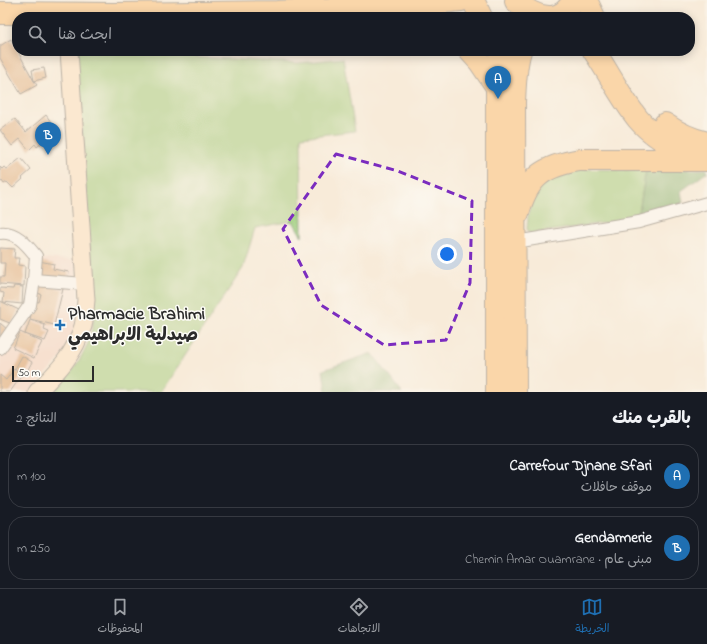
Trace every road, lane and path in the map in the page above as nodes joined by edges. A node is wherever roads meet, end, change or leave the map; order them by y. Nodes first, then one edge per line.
1 (461, 0) edge
2 (473, 0) edge
3 (575, 0) edge
4 (586, 0) edge
5 (515, 6) edge
6 (254, 12) edge
7 (479, 12) edge
8 (531, 12) edge
9 (561, 12) edge
10 (592, 12) edge
11 (69, 56) edge
12 (475, 56) edge
13 (492, 56) edge
14 (500, 56) edge
15 (519, 56) edge
16 (597, 56) edge
17 (616, 56) edge
18 (498, 87) junction
19 (705, 154) edge
20 (707, 203) edge
21 (0, 233) edge
22 (514, 235) junction
23 (34, 280) junction
24 (85, 284) junction
25 (0, 348) edge
26 (37, 392) edge
27 (497, 392) edge
28 (515, 392) edge

1 - 6 highway
2 - 7 highway
3 - 9 highway
4 - 10 highway
5 - 8 highway
11 - 24 main road
12 - 18 highway
13 - 18 highway
14 - 18 highway
15 - 22 highway
16 - 19 highway
17 - 19 highway
18 - 27 highway
19 - 22 highway
20 - 22 street
21 - 23 street
22 - 28 highway
23 - 24 street
23 - 25 street
24 - 26 main road

